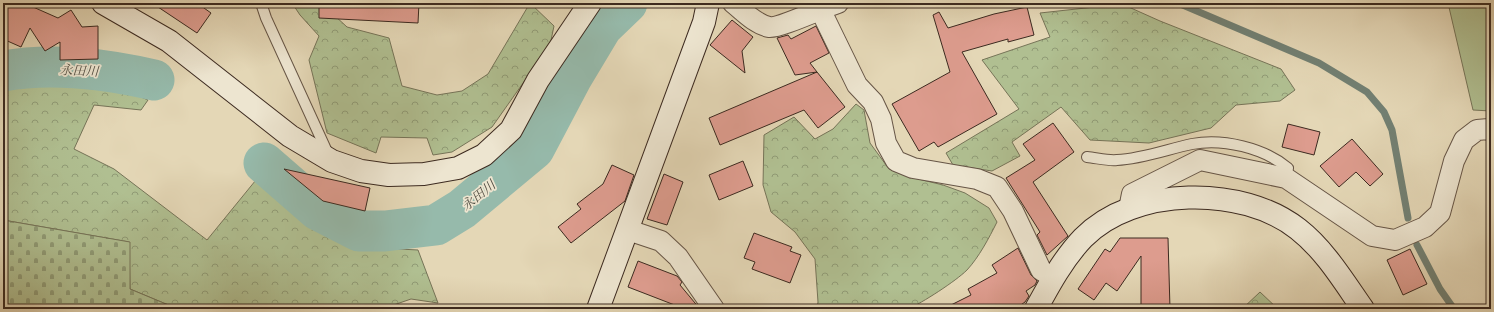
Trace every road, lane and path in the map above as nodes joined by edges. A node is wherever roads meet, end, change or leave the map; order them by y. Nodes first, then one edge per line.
1 (103, 3) edge
2 (261, 3) edge
3 (590, 3) edge
4 (708, 3) edge
5 (733, 3) edge
6 (838, 3) edge
7 (820, 9) junction
8 (1491, 131) edge
9 (1087, 157) dead end
10 (332, 161) junction
11 (1286, 178) junction
12 (1129, 209) junction
13 (628, 230) junction
14 (1053, 278) junction
15 (598, 309) edge
16 (714, 309) edge
17 (1036, 309) edge
18 (1363, 309) edge

1 - 10 street
2 - 10 lane
3 - 10 street
4 - 13 street
5 - 7 street
6 - 7 street
7 - 14 street
8 - 11 street
9 - 11 lane
11 - 12 street
12 - 14 street
12 - 18 street
13 - 15 street
13 - 16 street
14 - 17 street

